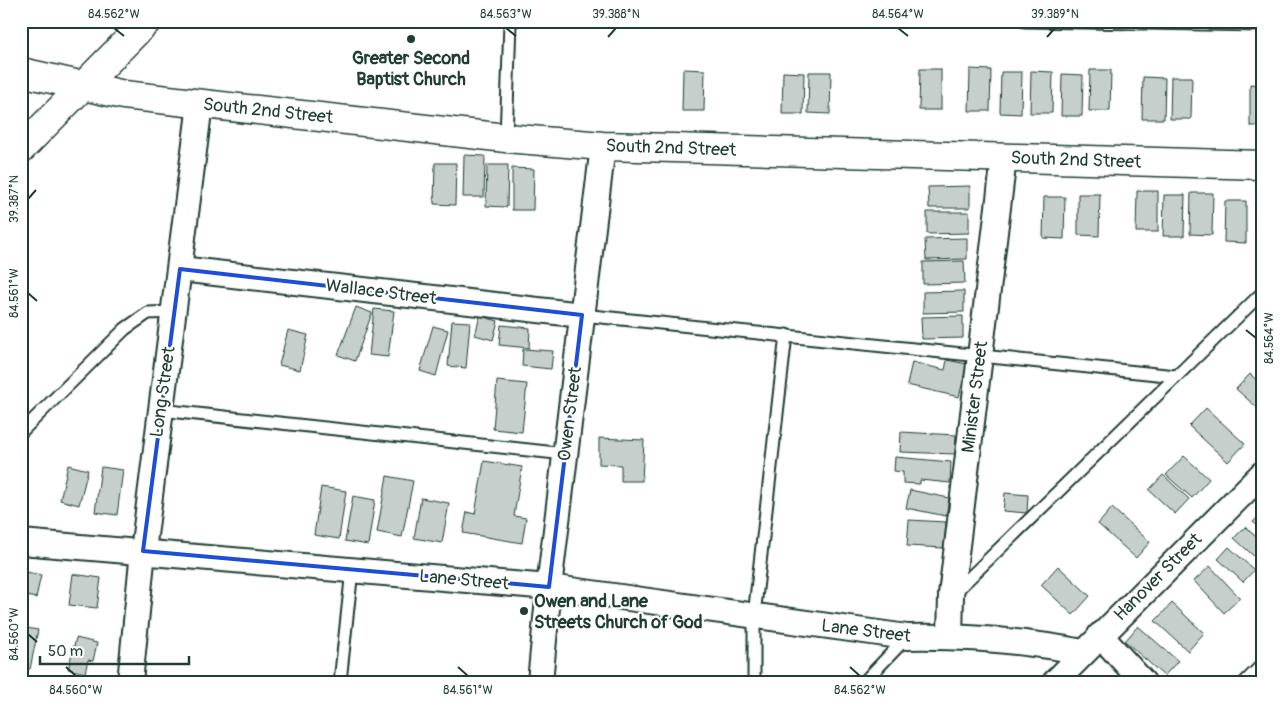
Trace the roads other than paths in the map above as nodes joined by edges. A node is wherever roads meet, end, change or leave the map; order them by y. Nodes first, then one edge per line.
1 (147, 21) edge
2 (514, 21) edge
3 (1024, 21) edge
4 (1262, 25) edge
5 (21, 72) edge
6 (83, 86) junction
7 (200, 104) junction
8 (506, 138) junction
9 (603, 146) junction
10 (21, 149) edge
11 (1004, 158) junction
12 (1262, 165) edge
13 (180, 269) junction
14 (1262, 293) edge
15 (174, 312) junction
16 (582, 314) junction
17 (786, 335) junction
18 (980, 355) junction
19 (1176, 376) junction
20 (160, 410) junction
21 (21, 432) edge
22 (565, 454) junction
23 (1262, 474) edge
24 (21, 542) edge
25 (142, 551) junction
26 (352, 570) junction
27 (549, 587) junction
28 (952, 595) junction
29 (754, 616) junction
30 (1100, 635) junction
31 (950, 636) junction
32 (907, 637) junction
33 (1084, 652) junction
34 (1262, 665) edge
35 (130, 682) edge
36 (340, 682) edge
37 (540, 682) edge
38 (754, 682) edge
39 (864, 682) edge
40 (1055, 682) edge
41 (1143, 682) edge
42 (1245, 682) edge

1 - 6 street
2 - 8 lane
3 - 4 lane
5 - 6 street, South 2nd Street
6 - 7 street, South 2nd Street
6 - 10 street
7 - 8 street, South 2nd Street
7 - 13 street, Long Street
8 - 9 street, South 2nd Street
9 - 11 street, South 2nd Street
9 - 16 street, Owen Street
11 - 12 street, South 2nd Street
11 - 18 street, Minister Street
13 - 15 street, Long Street
13 - 16 street, Wallace Street
14 - 19 lane
15 - 20 street, Long Street
15 - 21 lane
16 - 17 lane
16 - 22 street, Owen Street
17 - 18 lane
17 - 29 lane
18 - 19 lane
18 - 28 street, Minister Street
19 - 28 lane
20 - 22 lane
20 - 25 street, Long Street
22 - 27 street, Owen Street
23 - 30 street, Hanover Street
24 - 25 street, Lane Street
25 - 26 street, Lane Street
25 - 35 street, Long Street
26 - 27 street, Lane Street
26 - 36 lane
27 - 29 street, Lane Street
27 - 37 street, Owen Street
28 - 31 street, Minister Street
29 - 32 street, Lane Street
29 - 38 lane
30 - 33 street, Hanover Street
30 - 41 street
31 - 32 street, Lane Street
31 - 33 street, Lane Street
32 - 39 lane
33 - 40 street, Hanover Street
34 - 42 lane

